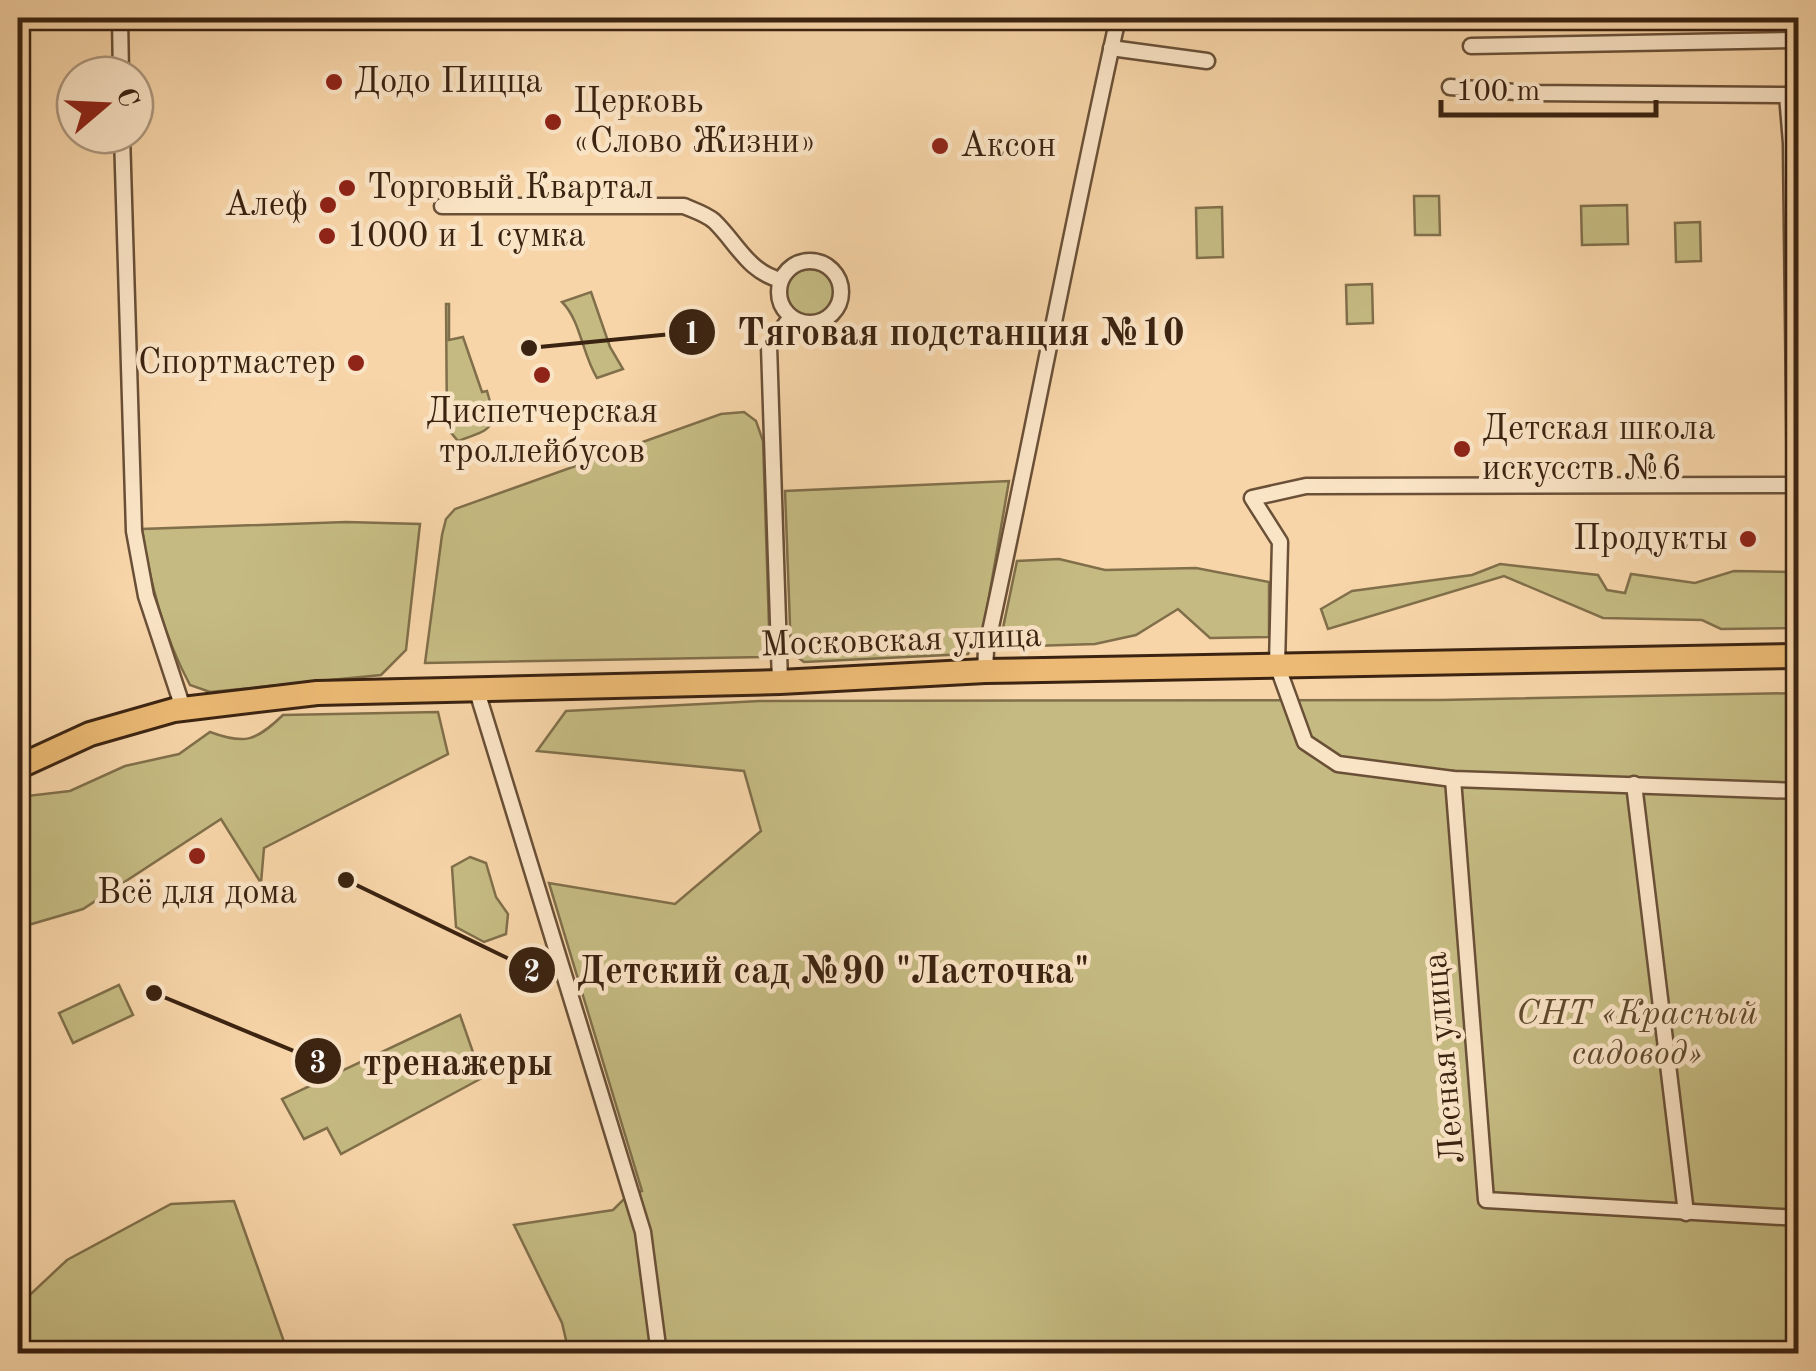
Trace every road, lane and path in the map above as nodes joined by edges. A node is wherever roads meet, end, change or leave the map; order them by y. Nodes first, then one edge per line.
1 (120, 18) edge
2 (1118, 18) edge
3 (1798, 40) edge
4 (1471, 46) dead end
5 (1111, 48) junction
6 (121, 55) edge
7 (1207, 61) dead end
8 (1450, 87) dead end
9 (123, 155) edge
10 (442, 206) dead end
11 (782, 280) junction
12 (791, 317) junction
13 (1797, 484) edge
14 (1798, 656) edge
15 (1277, 664) junction
16 (985, 670) junction
17 (780, 682) junction
18 (476, 688) junction
19 (183, 708) junction
20 (18, 767) edge
21 (1453, 779) junction
22 (1634, 784) junction
23 (1798, 791) edge
24 (1686, 1213) junction
25 (1798, 1218) edge
26 (659, 1354) edge

1 - 6 street
2 - 5 street
3 - 4 street
5 - 7 street
5 - 16 street
8 - 13 street
9 - 19 street
10 - 11 street
11 - 12 street
11 - 12 street
12 - 17 street
13 - 15 street
14 - 15 main road, Московская улица
15 - 16 main road, Московская улица
15 - 21 street
16 - 17 main road, Московская улица
17 - 18 main road, Московская улица
18 - 19 main road, Московская улица
18 - 26 street
19 - 20 main road, Московская улица
21 - 22 street
21 - 24 street, Лесная улица
22 - 23 street
22 - 24 street
24 - 25 street, Лесная улица

